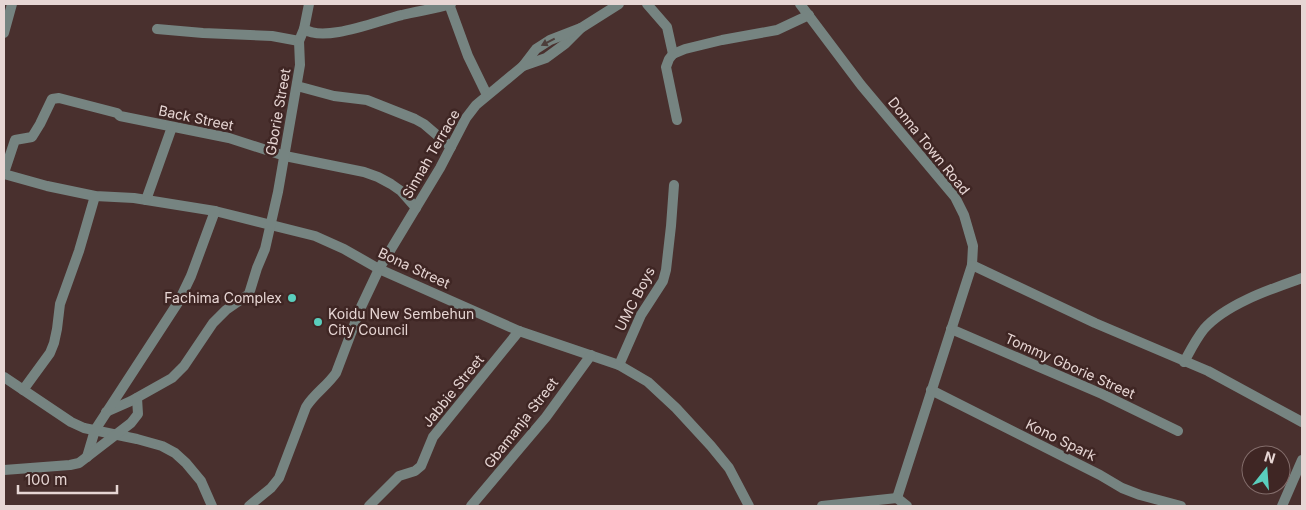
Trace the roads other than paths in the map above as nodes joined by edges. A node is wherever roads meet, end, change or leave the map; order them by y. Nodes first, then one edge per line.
1 (12, 4) edge
2 (309, 4) edge
3 (450, 4) edge
4 (619, 4) edge
5 (647, 4) edge
6 (800, 4) edge
7 (809, 14) junction
8 (158, 28) dead end
9 (304, 29) junction
10 (4, 33) edge
11 (299, 41) junction
12 (673, 54) junction
13 (296, 86) junction
14 (486, 96) junction
15 (677, 120) dead end
16 (172, 127) junction
17 (451, 147) junction
18 (285, 156) junction
19 (4, 173) edge
20 (674, 185) dead end
21 (95, 196) junction
22 (146, 200) junction
23 (416, 208) junction
24 (215, 211) junction
25 (271, 224) junction
26 (972, 265) junction
27 (379, 269) junction
28 (1302, 278) edge
29 (951, 329) junction
30 (519, 331) junction
31 (591, 355) junction
32 (1184, 362) junction
33 (619, 365) junction
34 (4, 377) edge
35 (23, 390) junction
36 (931, 390) junction
37 (137, 398) junction
38 (106, 412) junction
39 (1302, 422) edge
40 (95, 430) junction
41 (1178, 431) dead end
42 (116, 434) junction
43 (87, 457) junction
44 (1302, 460) edge
45 (4, 470) edge
46 (897, 498) junction
47 (212, 506) edge
48 (249, 506) edge
49 (369, 506) edge
50 (470, 506) edge
51 (749, 506) edge
52 (822, 506) edge
53 (906, 506) edge
54 (1181, 506) edge
55 (1282, 506) edge

1 - 10 street
2 - 9 street, Gborie Street
3 - 9 street
3 - 14 street
4 - 14 street, Sinnah Terrace
5 - 12 street
6 - 7 street, Donna Town Road
7 - 12 street
7 - 26 street, Donna Town Road
8 - 11 street
9 - 11 street, Gborie Street
11 - 13 street, Gborie Street
12 - 15 street
13 - 17 street
13 - 18 street, Gborie Street
14 - 17 street, Sinnah Terrace
16 - 18 street, Back Street
16 - 19 street, Back Street
16 - 22 street
17 - 23 street, Sinnah Terrace
18 - 23 street, Back Street
18 - 25 street, Gborie Street
19 - 21 street, Bona Street
20 - 33 street, UMC Boys
21 - 22 street, Bona Street
21 - 35 street
22 - 24 street, Bona Street
23 - 27 street, Sinnah Terrace
24 - 25 street, Bona Street
24 - 38 street
25 - 27 street, Bona Street
25 - 37 street, Gborie Street
26 - 29 street, Donna Town Road
26 - 32 street
27 - 30 street, Bona Street
27 - 48 street, Sinnah Terrace
28 - 32 street
29 - 36 street, Donna Town Road
29 - 41 street, Tommy Gborie Street
30 - 31 street, Bona Street
30 - 49 street, Jabbie Street
31 - 33 street, Bona Street
31 - 50 street, Gbamanja Street
32 - 39 street
33 - 51 street, Bona Street
34 - 35 street
35 - 40 street
36 - 46 street, Donna Town Road
36 - 54 street, Kono Spark
37 - 38 street, Gborie Street
37 - 42 street
38 - 40 street
40 - 42 street
40 - 43 street
42 - 43 street
42 - 47 street
43 - 45 street
44 - 55 street
46 - 52 street
46 - 53 street

